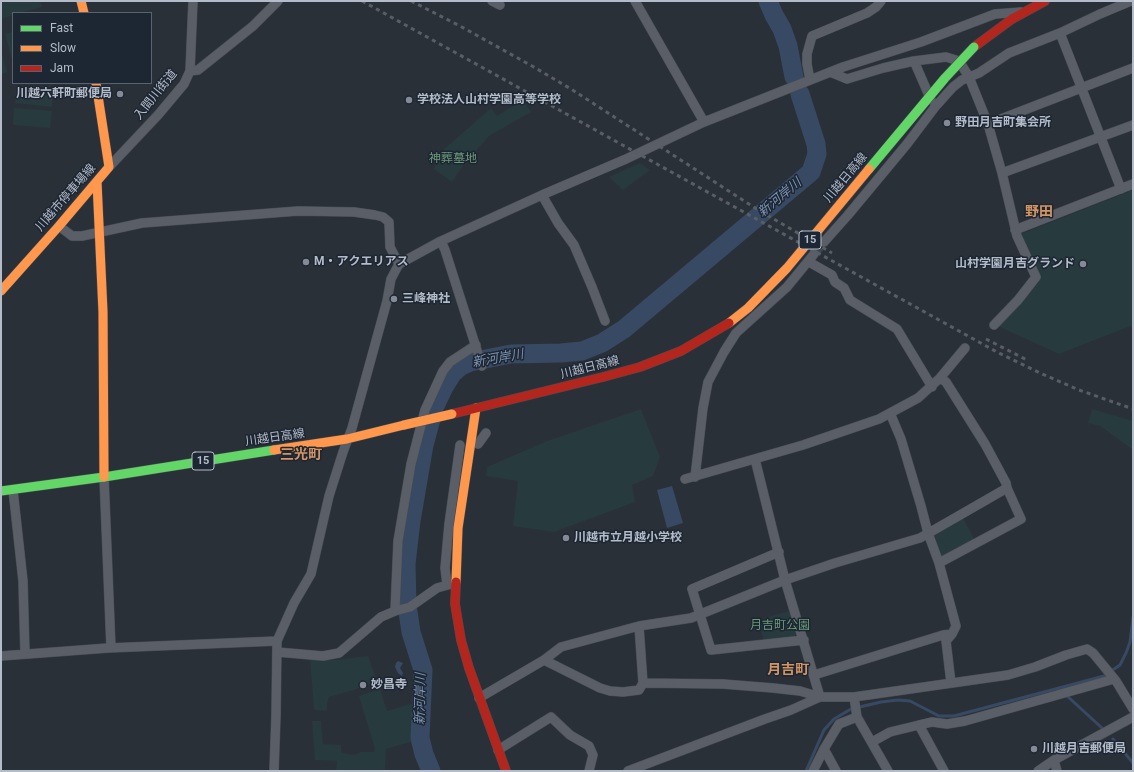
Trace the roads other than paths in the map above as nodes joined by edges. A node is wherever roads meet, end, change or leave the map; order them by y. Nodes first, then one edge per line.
1 (81, 1) edge
2 (193, 1) edge
3 (278, 1) edge
4 (492, 1) edge
5 (498, 1) edge
6 (635, 1) edge
7 (881, 1) edge
8 (1045, 1) edge
9 (1131, 1) edge
10 (84, 12) edge
11 (1024, 12) junction
12 (1060, 33) junction
13 (914, 61) junction
14 (1133, 68) edge
15 (190, 71) junction
16 (830, 72) junction
17 (969, 78) junction
18 (810, 80) junction
19 (96, 84) edge
20 (1081, 88) junction
21 (935, 107) junction
22 (704, 122) junction
23 (988, 124) junction
24 (1133, 125) edge
25 (1101, 138) junction
26 (109, 167) junction
27 (1002, 173) junction
28 (97, 182) junction
29 (1133, 184) edge
30 (1121, 189) junction
31 (542, 194) junction
32 (59, 226) junction
33 (1015, 230) junction
34 (99, 232) junction
35 (441, 242) junction
36 (824, 242) tunnel mouth
37 (814, 254) tunnel mouth
38 (809, 262) junction
39 (399, 264) junction
40 (1, 291) edge
41 (605, 321) dead end
42 (994, 325) dead end
43 (477, 348) junction
44 (965, 348) dead end
45 (482, 366) dead end
46 (940, 378) junction
47 (932, 387) junction
48 (476, 408) junction
49 (890, 413) junction
50 (486, 433) dead end
51 (347, 439) junction
52 (460, 444) dead end
53 (478, 444) dead end
54 (755, 459) junction
55 (104, 477) junction
56 (694, 477) junction
57 (685, 479) dead end
58 (1007, 488) junction
59 (13, 490) junction
60 (1, 491) edge
61 (928, 533) junction
62 (779, 552) junction
63 (939, 563) junction
64 (785, 580) junction
65 (451, 584) junction
66 (397, 610) junction
67 (700, 613) junction
68 (638, 626) junction
69 (952, 634) junction
70 (804, 640) junction
71 (277, 642) junction
72 (112, 648) junction
73 (277, 652) junction
74 (25, 654) junction
75 (1, 656) edge
76 (544, 660) junction
77 (814, 675) junction
78 (1114, 679) junction
79 (643, 682) junction
80 (951, 683) junction
81 (820, 697) junction
82 (854, 697) junction
83 (479, 698) junction
84 (1133, 709) edge
85 (857, 717) junction
86 (1133, 717) edge
87 (919, 726) junction
88 (872, 742) junction
89 (824, 749) junction
90 (498, 750) junction
91 (1054, 760) junction
92 (274, 771) edge
93 (506, 771) edge
94 (589, 771) edge
95 (628, 771) edge
96 (813, 771) edge
97 (836, 771) edge
98 (888, 771) edge
99 (944, 771) edge
100 (1038, 771) edge
101 (1057, 771) edge

1 - 10 main road
2 - 15 street, 入間川街道
3 - 15 street
4 - 5 street
6 - 22 street
7 - 18 street
8 - 11 main road, 川越日高線 / 15
9 - 12 street
11 - 16 street
11 - 48 main road, 川越日高線 / 15, bridge
12 - 17 street
12 - 20 street
13 - 16 street
13 - 17 street
13 - 21 street
14 - 20 street
15 - 26 street, 入間川街道
16 - 18 street
17 - 21 street
17 - 23 street
18 - 22 street
19 - 26 main road, 川越市停車場線
20 - 23 street
20 - 25 street
21 - 36 street
22 - 31 street
23 - 27 street
24 - 25 street
25 - 27 street
25 - 30 street
26 - 28 main road, 川越市停車場線
27 - 33 street
28 - 32 main road, 川越市停車場線
28 - 34 main road
29 - 30 street
30 - 33 street
31 - 35 street
31 - 41 street
32 - 34 street
32 - 40 main road, 川越市停車場線
33 - 42 street
34 - 39 street
34 - 55 main road
35 - 39 street
35 - 43 street
37 - 38 street
38 - 47 street
38 - 56 street
39 - 51 street
43 - 45 street
43 - 66 street
44 - 46 street
46 - 47 street
46 - 58 street
47 - 49 street
48 - 51 main road, 川越日高線 / 15, bridge
48 - 65 main road
49 - 54 street
49 - 61 street
50 - 53 street
51 - 55 main road, 川越日高線 / 15
51 - 71 street
52 - 65 street
54 - 56 street
54 - 62 street
55 - 59 main road, 川越日高線 / 15
55 - 72 street
56 - 57 street
58 - 61 street
58 - 63 street
59 - 60 main road, 川越日高線 / 15
59 - 74 street
61 - 63 street
61 - 64 street
62 - 64 street
62 - 67 street
63 - 69 street
64 - 67 street
64 - 70 street
65 - 66 street
65 - 83 main road
66 - 73 street
67 - 68 street
67 - 70 street
68 - 76 street
68 - 79 street
69 - 77 street
69 - 80 street
70 - 77 street
71 - 72 street
71 - 73 street
72 - 74 street
73 - 92 street
74 - 75 street
76 - 79 street
76 - 83 street
77 - 81 street
78 - 80 street
78 - 84 street
78 - 87 street
79 - 81 street
80 - 82 street
81 - 82 street
81 - 95 street
82 - 85 street
83 - 90 main road
85 - 88 street
85 - 89 street
86 - 91 street
87 - 88 street
87 - 99 street
88 - 98 street
89 - 96 street
89 - 97 street
90 - 93 main road
90 - 94 street
91 - 100 street
91 - 101 street

